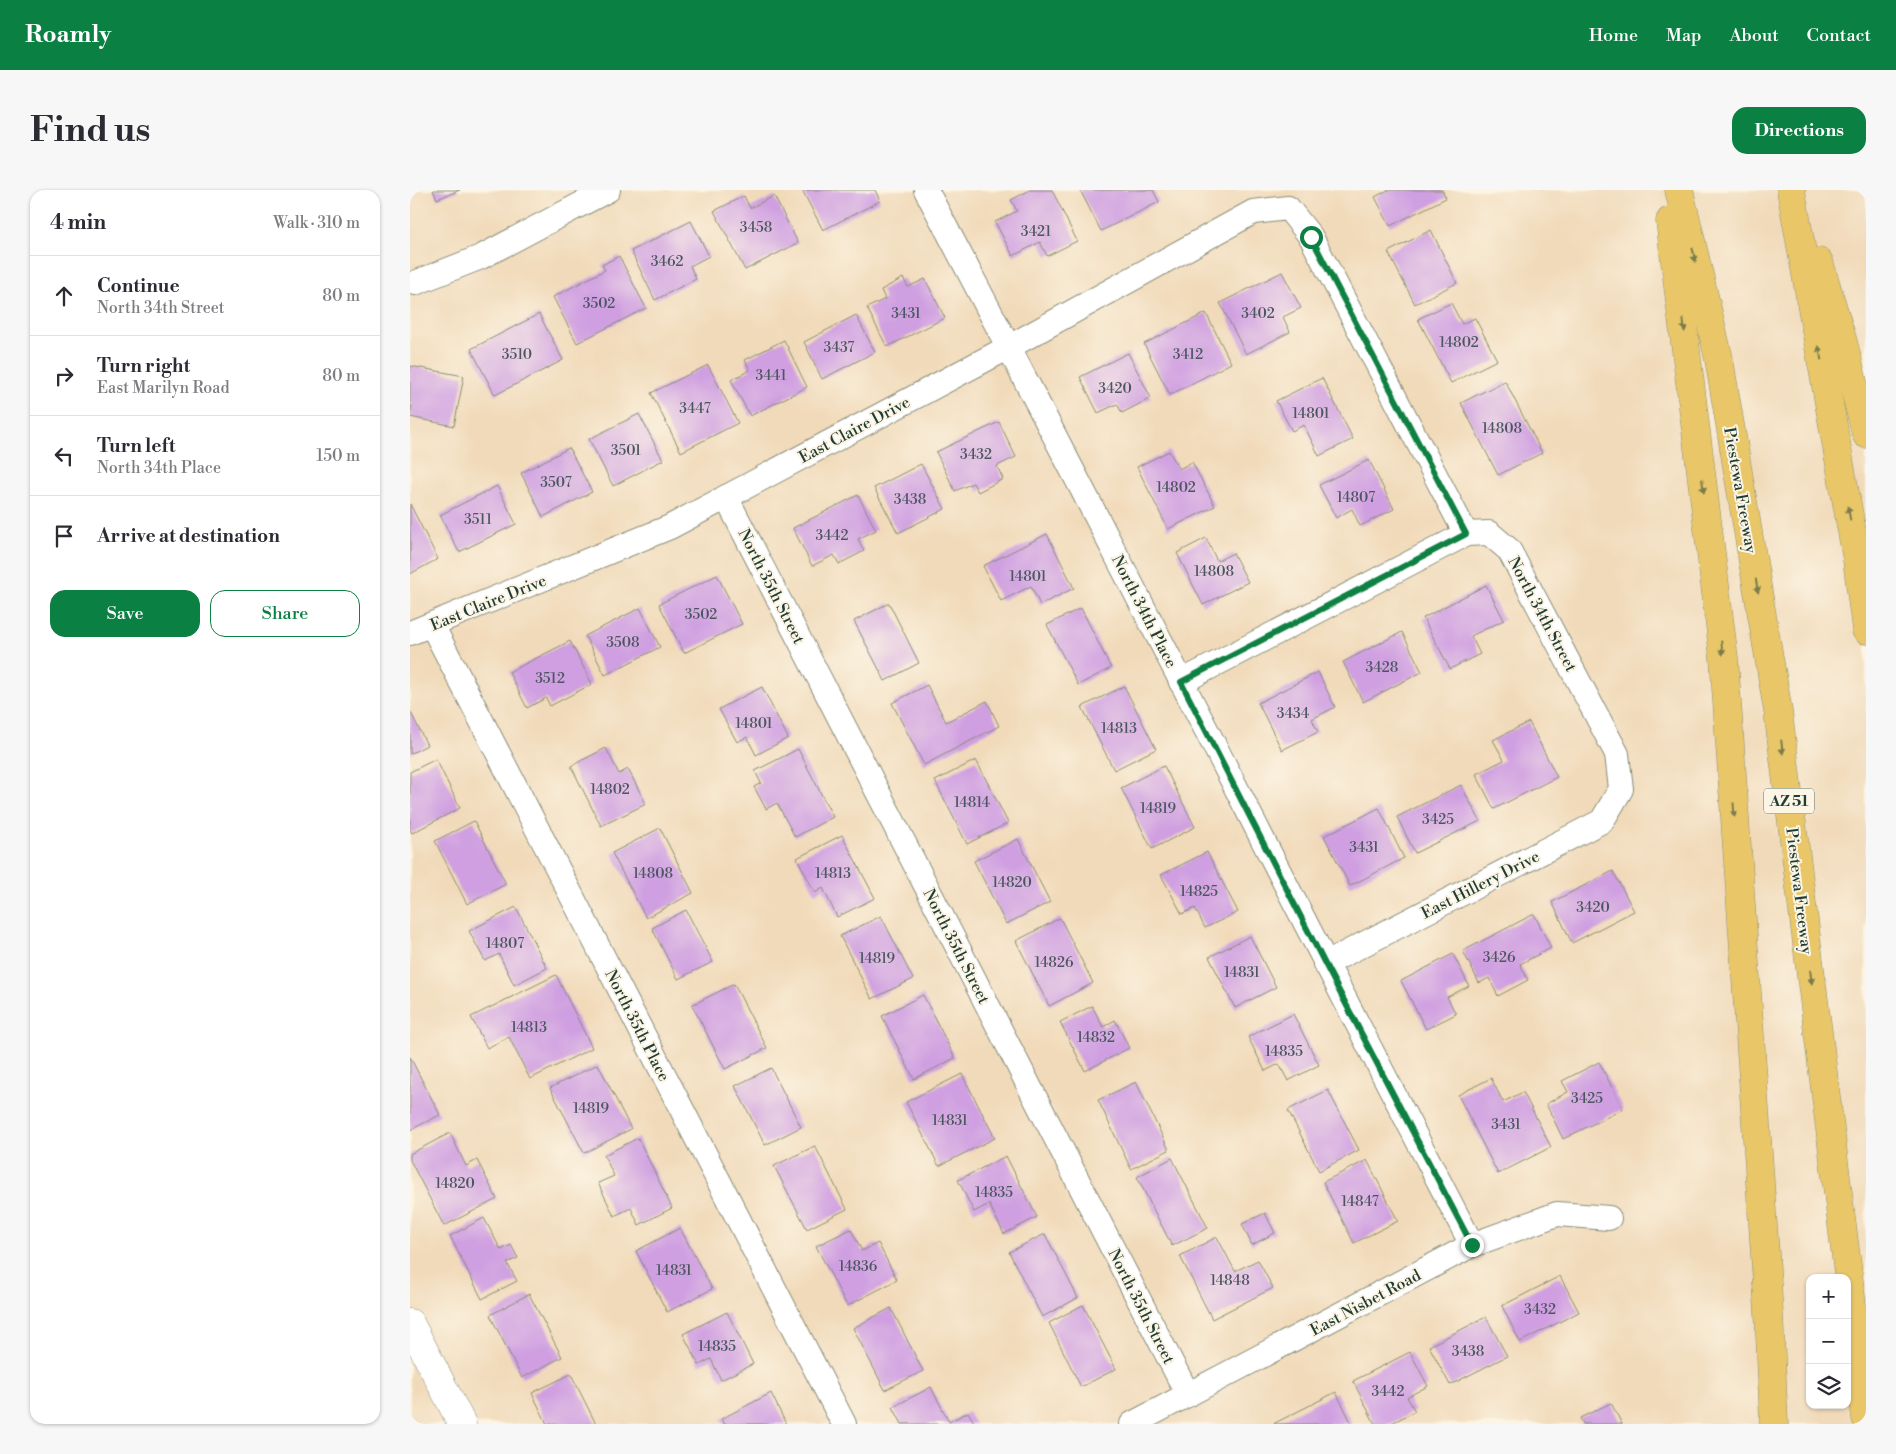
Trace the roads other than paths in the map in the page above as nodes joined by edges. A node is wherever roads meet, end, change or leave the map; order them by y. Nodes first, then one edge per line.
1 (608, 190) edge
2 (926, 190) edge
3 (1666, 190) edge
4 (1680, 190) edge
5 (1791, 190) edge
6 (1798, 190) edge
7 (415, 282) dead end
8 (1009, 347) junction
9 (1866, 434) edge
10 (726, 497) junction
11 (1466, 534) junction
12 (421, 629) edge
13 (1866, 630) edge
14 (1181, 682) junction
15 (1620, 789) joint
16 (1325, 964) junction
17 (1609, 1218) dead end
18 (1472, 1245) junction
19 (410, 1323) edge
20 (1188, 1395) junction
21 (1866, 1418) edge
22 (462, 1424) edge
23 (844, 1424) edge
24 (1132, 1424) edge
25 (1774, 1424) edge

1 - 7 street
2 - 8 street, North 34th Place
3 -> 25 highway
4 -> 21 highway, Piestewa Freeway / AZ 51
13 -> 5 highway
6 - 9 highway
8 - 10 street, East Claire Drive
8 - 11 street, East Claire Drive
8 - 14 street, North 34th Place
10 - 12 street, East Claire Drive
10 - 20 street, North 35th Street
11 - 14 street
11 - 15 street, North 34th Street
12 - 23 street, North 35th Place
14 - 16 street, North 34th Place
15 - 16 street, East Hillery Drive
16 - 18 street, North 34th Place
17 - 18 street, East Nisbet Road
18 - 20 street, East Nisbet Road
19 - 22 street
20 - 24 street, East Nisbet Road

